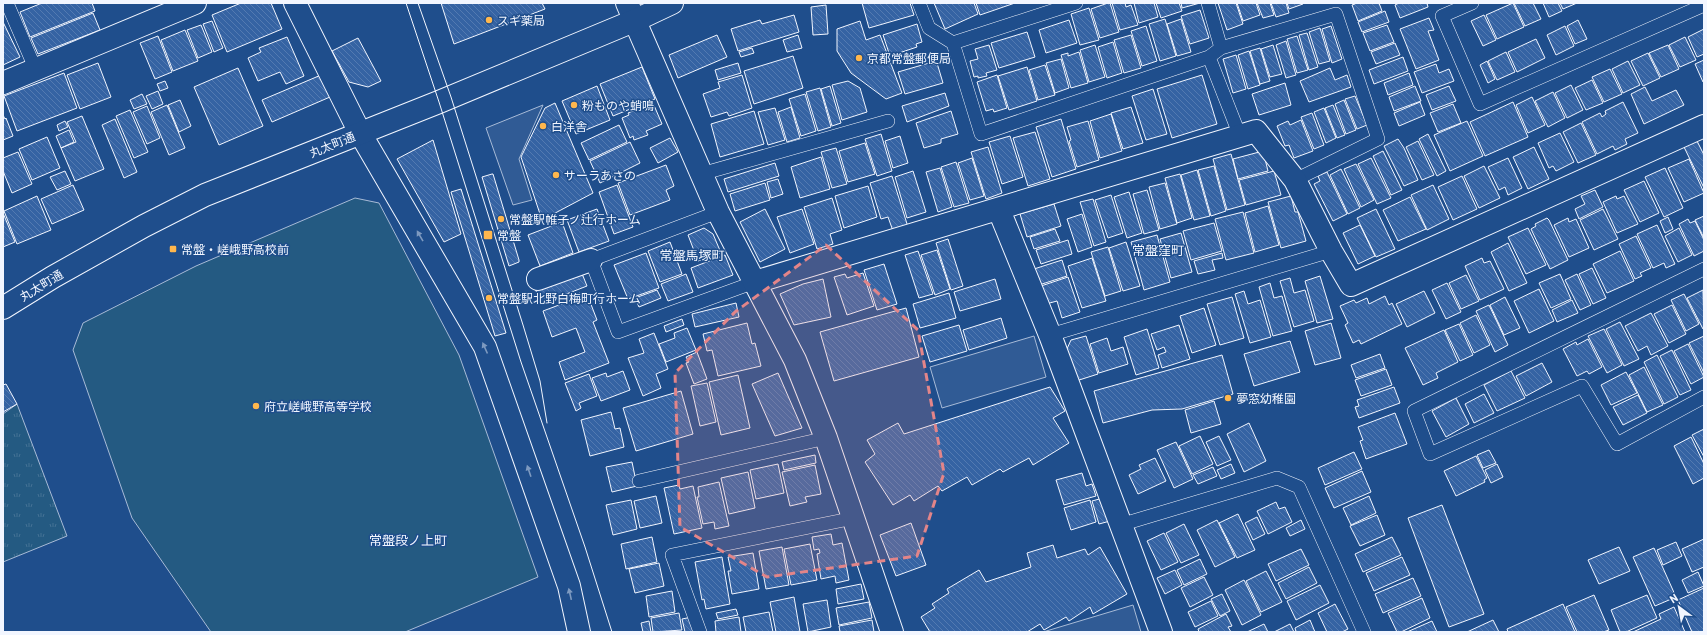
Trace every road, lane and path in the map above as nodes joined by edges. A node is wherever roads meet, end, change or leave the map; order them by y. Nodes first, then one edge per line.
1 (7, 3) edge
2 (195, 3) edge
3 (295, 3) edge
4 (672, 3) edge
5 (919, 3) edge
6 (1076, 3) edge
7 (1208, 3) edge
8 (1472, 3) edge
9 (1704, 5) edge
10 (631, 12) edge
11 (953, 43) junction
12 (1221, 48) junction
13 (1209, 57) junction
14 (35, 68) junction
15 (3, 83) edge
16 (888, 121) dead end
17 (1704, 126) edge
18 (360, 133) junction
19 (1240, 136) junction
20 (701, 174) junction
21 (1295, 180) junction
22 (999, 210) junction
23 (718, 212) junction
24 (1331, 251) junction
25 (592, 260) junction
26 (1704, 270) edge
27 (538, 279) dead end
28 (755, 282) junction
29 (3, 308) edge
30 (1050, 335) junction
31 (1704, 397) edge
32 (826, 438) junction
33 (639, 481) dead end
34 (854, 518) junction
35 (1120, 525) junction
36 (579, 632) edge
37 (700, 632) edge
38 (892, 632) edge
39 (1161, 632) edge
40 (1364, 632) edge

1 - 14 lane
2 - 14 street
3 - 18 street
4 - 10 street, 丸太町通
5 - 11 lane
6 - 11 lane
7 - 12 lane
8 - 9 lane
10 - 18 street, 丸太町通
10 - 20 street
11 - 13 lane
12 - 13 lane
12 - 21 lane
13 - 19 lane
14 - 15 street
16 - 20 lane
17 - 24 street
18 - 29 street, 丸太町通
36 -> 18 street
19 - 21 street
19 - 22 street
20 - 23 street
21 - 24 street
22 - 28 street
22 - 30 street
23 - 25 lane
23 - 28 street
24 - 30 lane
25 - 27 street
25 - 28 lane
26 - 31 lane
28 - 32 street
30 - 35 street
32 - 33 lane
32 - 34 street
34 - 37 lane
34 - 38 street
35 - 39 street
35 - 40 lane

